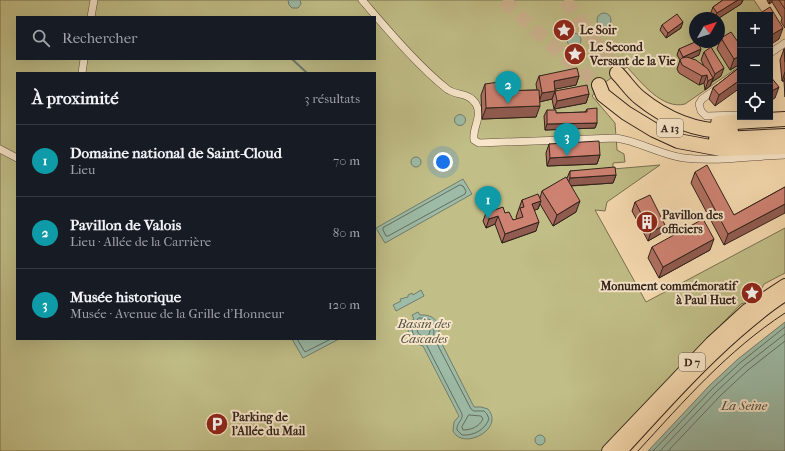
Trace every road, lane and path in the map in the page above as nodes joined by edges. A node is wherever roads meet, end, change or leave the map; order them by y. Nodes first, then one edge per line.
1 (94, 0) edge
2 (362, 0) edge
3 (91, 16) edge
4 (376, 16) edge
5 (376, 16) edge
6 (785, 43) edge
7 (773, 51) edge
8 (84, 60) edge
9 (82, 72) edge
10 (725, 83) edge
11 (773, 114) edge
12 (737, 115) edge
13 (785, 115) edge
14 (785, 119) edge
15 (785, 128) edge
16 (751, 134) junction
17 (785, 136) edge
18 (785, 147) edge
19 (0, 149) edge
20 (785, 155) edge
21 (16, 157) edge
22 (785, 285) edge
23 (785, 295) edge
24 (608, 451) edge
25 (621, 451) edge

1 - 3 street
2 - 4 street
5 - 20 street
6 - 7 street
8 - 9 street
10 - 12 street
11 - 13 street
14 - 16 highway, A 13
15 - 16 highway, A 13
16 - 17 highway, A 13
16 - 18 highway, A 13
19 - 21 street
22 - 24 main road, D 7
23 - 25 main road, D 7

